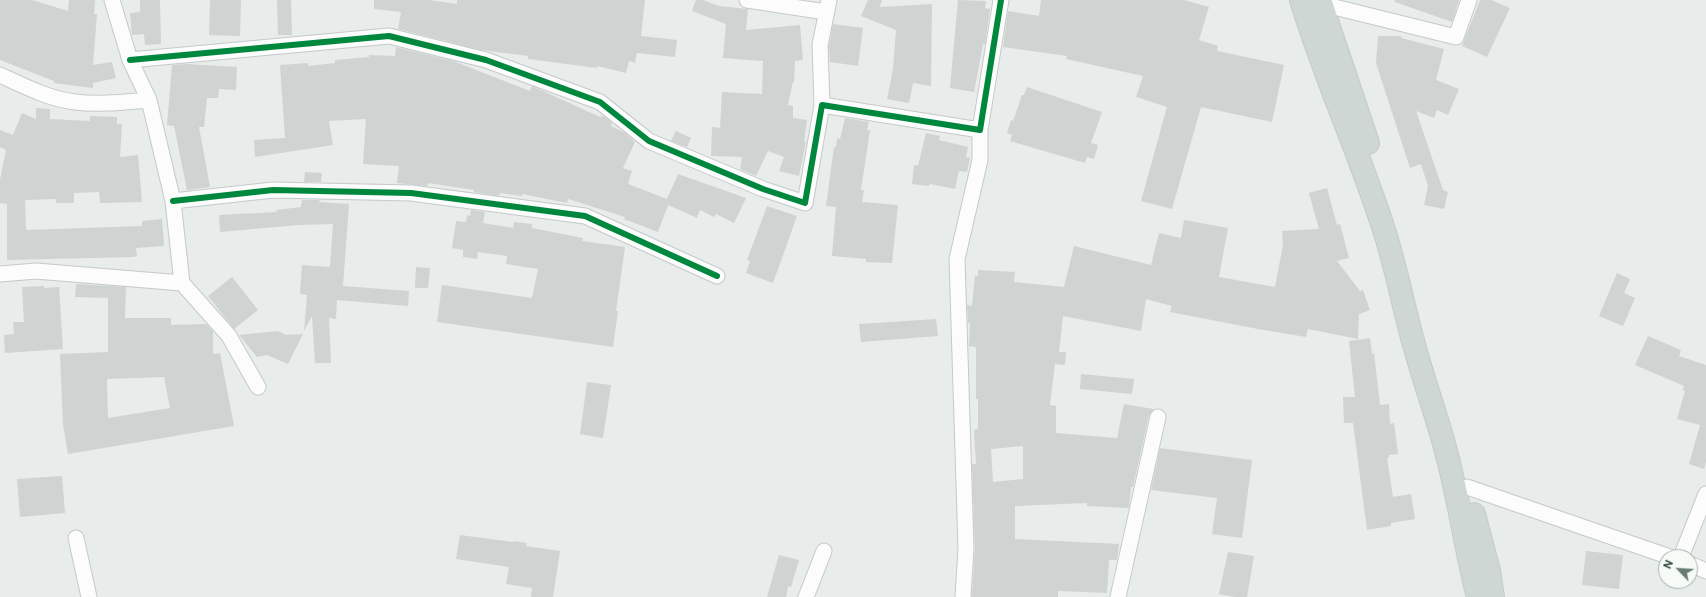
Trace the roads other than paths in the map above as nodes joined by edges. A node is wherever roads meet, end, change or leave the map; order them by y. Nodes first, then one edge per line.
1 (112, 0) edge
2 (747, 0) edge
3 (1001, 0) edge
4 (1301, 0) edge
5 (1469, 0) edge
6 (1321, 2) edge
7 (827, 6) edge
8 (130, 60) junction
9 (0, 75) edge
10 (149, 100) junction
11 (822, 105) junction
12 (980, 130) junction
13 (173, 201) junction
14 (0, 274) edge
15 (717, 276) dead end
16 (182, 283) junction
17 (258, 387) dead end
18 (1158, 417) dead end
19 (1467, 487) junction
20 (1706, 494) edge
21 (76, 538) dead end
22 (1684, 549) edge
23 (824, 551) dead end
24 (1658, 553) edge
25 (89, 597) edge
26 (806, 597) edge
27 (963, 597) edge
28 (1118, 597) edge
29 (1478, 597) edge
30 (1493, 597) edge

1 - 8 street
2 - 7 street
3 - 12 street
4 - 29 main road
5 - 6 street
6 - 19 main road
7 - 11 street
8 - 10 street
8 - 11 street
9 - 10 street
10 - 13 street
11 - 12 street
12 - 27 street
13 - 15 street
13 - 16 street
14 - 16 street
16 - 17 street
18 - 28 street
19 - 24 street
19 - 30 main road
20 - 22 street
21 - 25 street
23 - 26 street

